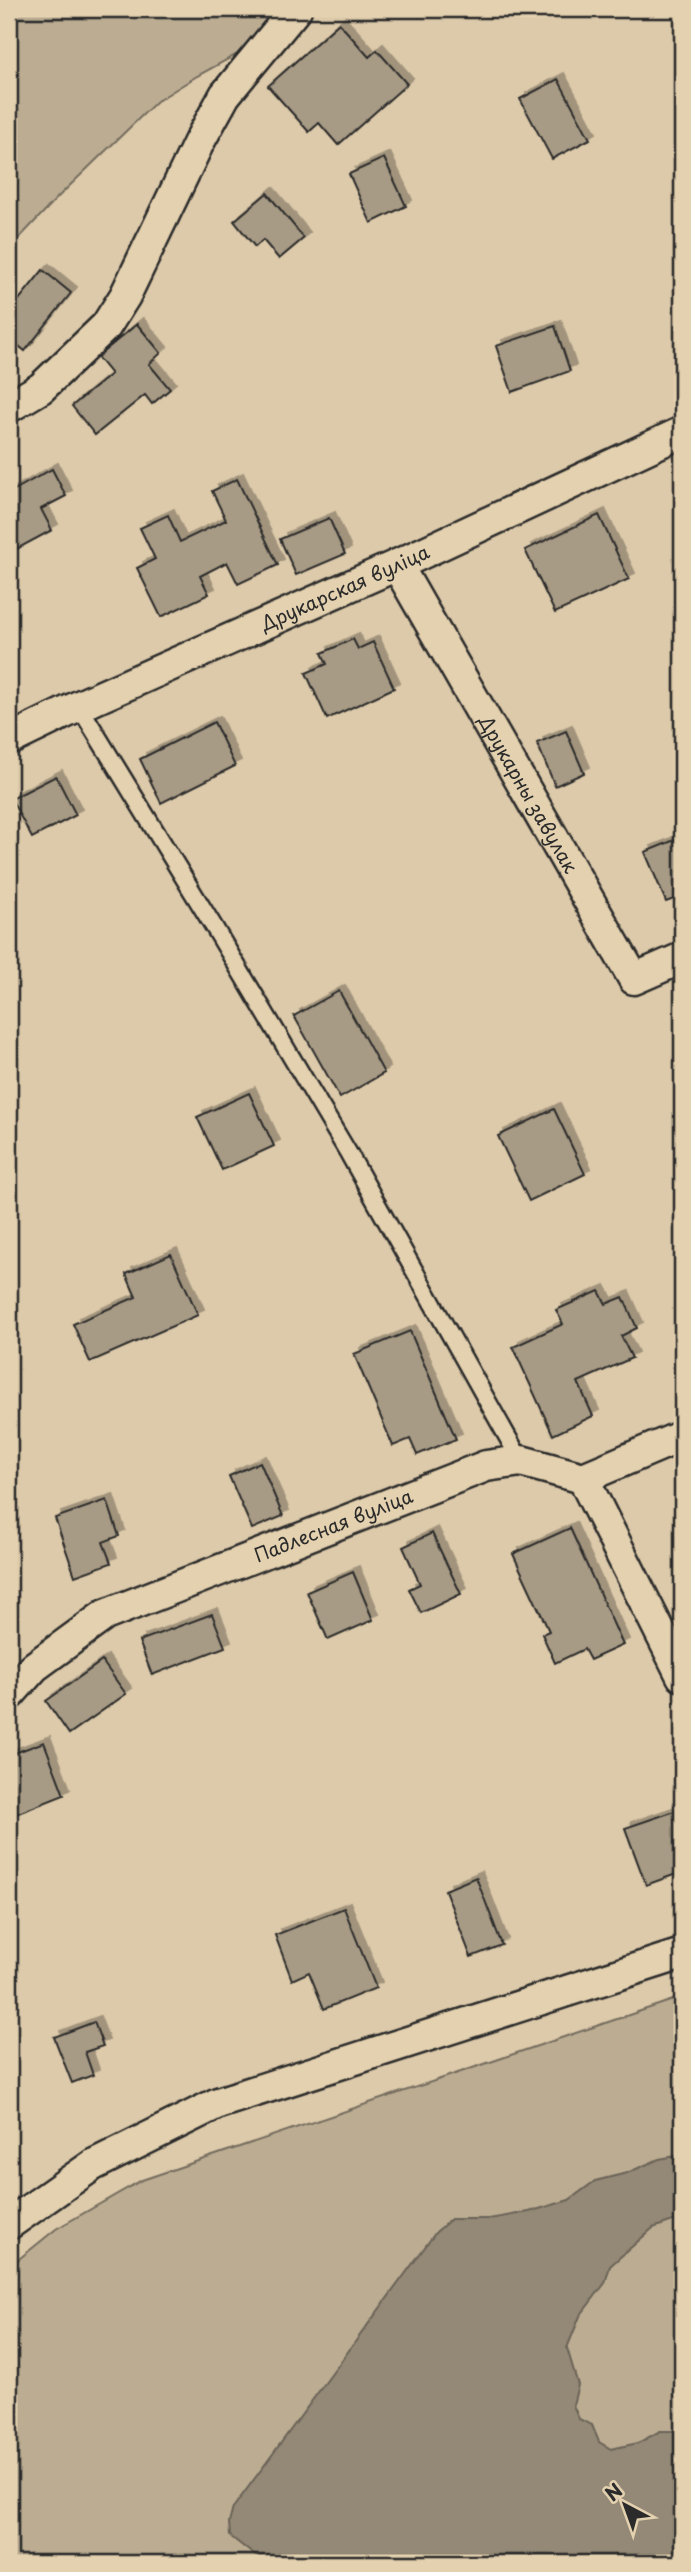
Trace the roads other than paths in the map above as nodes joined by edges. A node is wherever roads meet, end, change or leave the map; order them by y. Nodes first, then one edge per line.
1 (296, 9) edge
2 (9, 407) edge
3 (682, 432) edge
4 (397, 565) junction
5 (79, 706) junction
6 (9, 740) edge
7 (682, 958) edge
8 (682, 1436) edge
9 (521, 1461) junction
10 (583, 1478) junction
11 (682, 1675) edge
12 (9, 1695) edge
13 (682, 1954) edge
14 (9, 2224) edge

1 - 2 street
3 - 4 street, Друкарская вуліца
4 - 5 street, Друкарская вуліца
4 - 7 street, Друкарны завулак
5 - 6 street, Друкарская вуліца
5 - 9 lane
8 - 10 street
9 - 10 street, Падлесная вуліца
9 - 12 street, Падлесная вуліца
10 - 11 street
13 - 14 street

